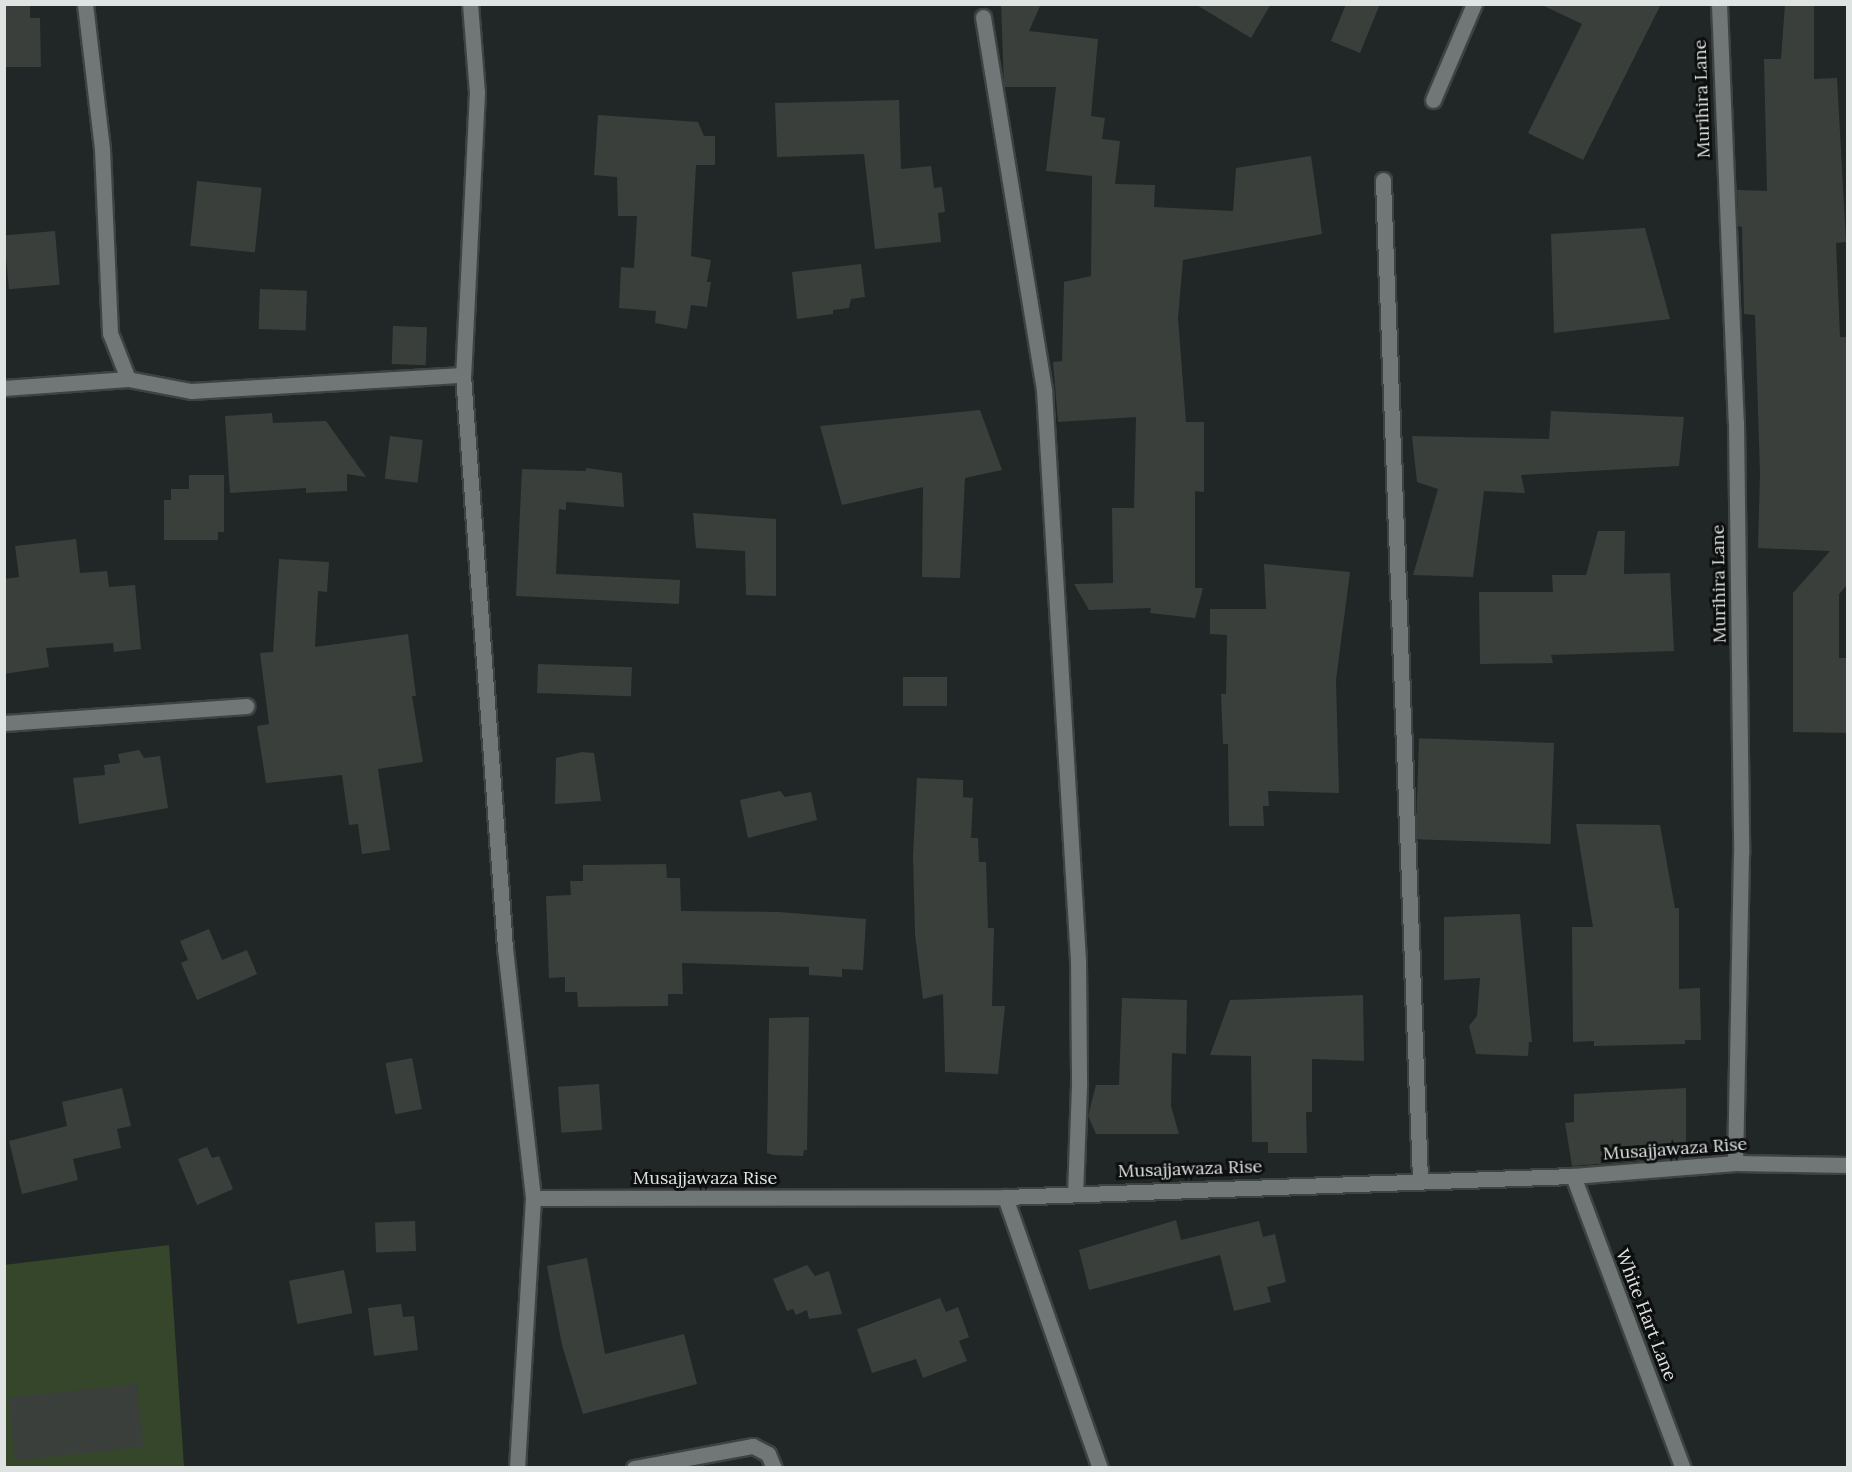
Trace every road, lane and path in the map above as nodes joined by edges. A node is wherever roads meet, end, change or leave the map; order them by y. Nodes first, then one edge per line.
1 (85, 4) edge
2 (470, 4) edge
3 (1474, 4) edge
4 (1719, 4) edge
5 (983, 17) dead end
6 (1433, 100) dead end
7 (1383, 180) dead end
8 (463, 375) junction
9 (128, 379) junction
10 (4, 388) edge
11 (246, 706) dead end
12 (4, 723) edge
13 (1735, 1163) junction
14 (1848, 1165) edge
15 (1573, 1176) junction
16 (1420, 1179) junction
17 (1075, 1194) junction
18 (1005, 1197) junction
19 (533, 1198) junction
20 (517, 1467) edge
21 (634, 1467) edge
22 (774, 1467) edge
23 (1100, 1467) edge
24 (1683, 1467) edge

1 - 9 street
2 - 8 street
3 - 6 street
4 - 13 street, Murihira Lane
5 - 17 street
7 - 16 street
8 - 9 street
8 - 19 street
9 - 10 street
11 - 12 street
13 - 14 street, Musajjawaza Rise
13 - 15 street, Musajjawaza Rise
15 - 16 street, Musajjawaza Rise
15 - 24 street, White Hart Lane
16 - 17 street, Musajjawaza Rise
17 - 18 street, Musajjawaza Rise
18 - 19 street, Musajjawaza Rise
18 - 23 street
19 - 20 street
21 - 22 street

